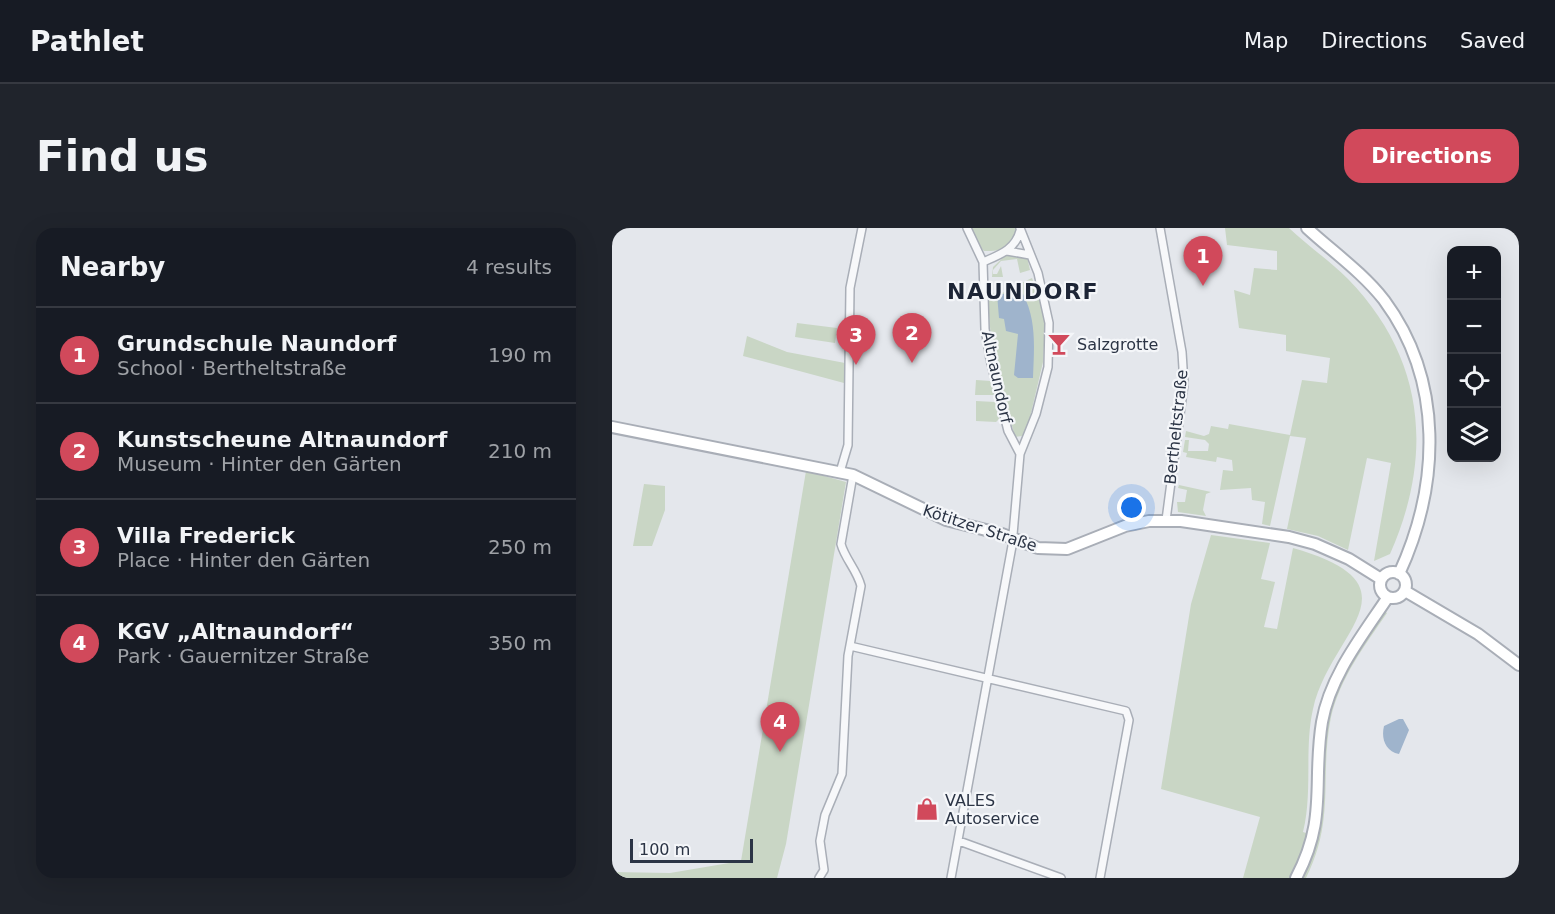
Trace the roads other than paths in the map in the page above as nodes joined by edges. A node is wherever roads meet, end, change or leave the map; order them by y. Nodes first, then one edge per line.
1 (862, 228) edge
2 (967, 228) edge
3 (1160, 228) edge
4 (1307, 228) edge
5 (1020, 229) edge
6 (1007, 251) junction
7 (1030, 255) junction
8 (982, 262) junction
9 (612, 427) edge
10 (1020, 454) junction
11 (840, 472) junction
12 (853, 475) junction
13 (1166, 520) junction
14 (1013, 539) junction
15 (1399, 574) junction
16 (1381, 579) junction
17 (1405, 591) junction
18 (1388, 597) junction
19 (850, 646) junction
20 (1519, 665) edge
21 (990, 678) junction
22 (959, 842) junction
23 (819, 878) edge
24 (951, 878) edge
25 (1061, 878) edge
26 (1100, 878) edge
27 (1296, 878) edge

1 - 11 street
2 - 8 street, Altnaundorf
3 - 13 street, Bertheltstraße
4 - 15 street
5 - 6 street, Altnaundorf
5 - 7 street, Altnaundorf
6 - 7 street
6 - 8 street
7 - 10 street, Altnaundorf
8 - 10 street, Altnaundorf
9 - 11 street, Kötitzer Straße
10 - 14 street, Altnaundorf
11 - 12 street, Kötitzer Straße
12 - 14 street, Kötitzer Straße
12 - 19 street
13 - 14 street, Kötitzer Straße
13 - 16 street, Kötitzer Straße
14 - 21 street, Altnaundorf
15 - 16 street
15 - 17 street
16 - 18 street
17 - 18 street
17 - 20 street
18 - 27 street
19 - 21 street
19 - 23 street
21 - 22 street, Altnaundorf
21 - 26 street
22 - 24 street, Altnaundorf
22 - 25 street

